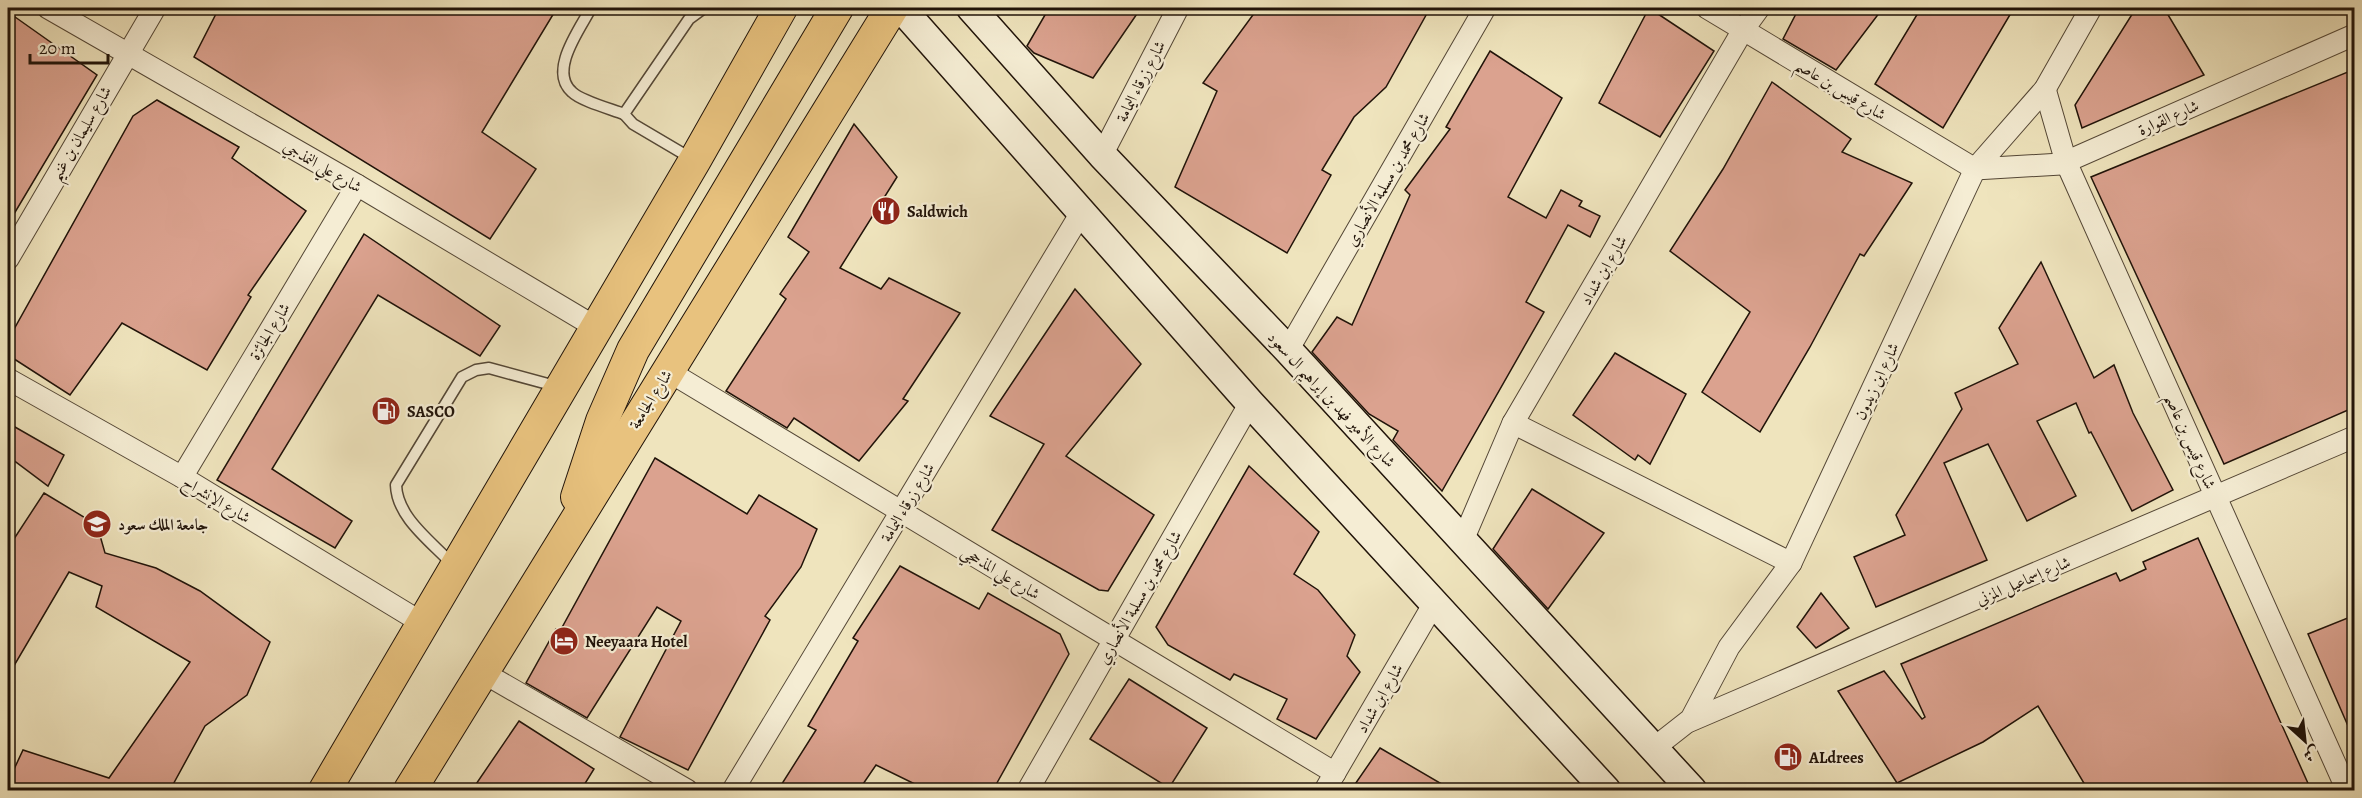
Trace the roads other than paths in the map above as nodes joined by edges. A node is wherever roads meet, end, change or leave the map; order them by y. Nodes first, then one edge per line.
1 (48, 8) edge
2 (155, 8) edge
3 (591, 8) edge
4 (704, 8) edge
5 (781, 8) edge
6 (837, 8) edge
7 (892, 8) edge
8 (901, 8) edge
9 (971, 8) edge
10 (1178, 8) edge
11 (1485, 8) edge
12 (1707, 8) edge
13 (1759, 8) edge
14 (2091, 8) edge
15 (1743, 30) junction
16 (2355, 35) edge
17 (126, 53) junction
18 (2045, 89) junction
19 (624, 114) junction
20 (1102, 154) junction
21 (695, 160) junction
22 (2066, 162) junction
23 (1976, 169) junction
24 (357, 185) junction
25 (1081, 213) junction
26 (8, 258) edge
27 (597, 327) junction
28 (1288, 350) junction
29 (668, 371) junction
30 (8, 379) edge
31 (562, 388) junction
32 (1250, 403) junction
33 (1513, 423) junction
34 (2355, 437) edge
35 (182, 477) junction
36 (2216, 498) junction
37 (901, 512) junction
38 (568, 532) junction
39 (1463, 540) junction
40 (1791, 563) junction
41 (456, 568) junction
42 (1433, 606) junction
43 (424, 624) junction
44 (1114, 640) junction
45 (482, 672) junction
46 (1690, 721) junction
47 (1654, 748) junction
48 (1330, 782) edge
49 (325, 790) edge
50 (410, 790) edge
51 (687, 790) edge
52 (733, 790) edge
53 (1028, 790) edge
54 (1606, 790) edge
55 (1692, 790) edge
56 (2347, 790) edge

1 - 17 street, شارع علي النمذجي
2 - 17 street, شارع سليمان بن غنيم
3 - 19 lane
4 - 19 lane
5 - 21 main road
6 - 38 main road
7 - 29 main road, شارع الجامعة
8 - 25 main road
9 - 20 main road, شارع الأمير فهد بن إبراهيم ال سعود
10 - 20 street, شارع زرقاء اليمامة
11 - 28 street, شارع محمد بن مسلمة الأنصاري
12 - 15 street, شارع قيس بن عاصم
13 - 15 street, شارع ابن شداد
14 - 18 street, شارع ابن زيدون
15 - 23 street, شارع قيس بن عاصم
15 - 33 street, شارع ابن شداد
16 - 22 street, شارع القوارة
17 - 24 street, شارع علي النمذجي
17 - 26 street, شارع سليمان بن غنيم
18 - 22 street, شارع قيس بن عاصم
18 - 23 street, شارع ابن زيدون
19 - 21 lane
20 - 28 main road, شارع الأمير فهد بن إبراهيم ال سعود
21 - 27 main road
22 - 23 street, شارع القوارة
22 - 36 street, شارع قيس بن عاصم
23 - 40 street, شارع ابن زيدون
24 - 27 street, شارع علي النمذجي
24 - 35 street, شارع الجائزة
25 - 32 main road
25 - 37 street, شارع زرقاء اليمامة
27 - 31 main road
28 - 39 main road, شارع الأمير فهد بن إبراهيم ال سعود
29 - 37 street, شارع علي المذحجي
29 - 38 main road, شارع الجامعة
30 - 35 street, شارع الإنشراح
31 - 41 main road
31 - 41 lane
32 - 42 main road
32 - 44 street, شارع محمد بن مسلمة الأنصاري
33 - 39 street, شارع ابن شداد
33 - 40 street
34 - 36 street, شارع إسماعيل المزني
35 - 43 street, شارع الإنشراح
36 - 46 street, شارع إسماعيل المزني
36 - 56 street, شارع قيس بن عاصم
37 - 44 street, شارع علي المذحجي
37 - 52 street, شارع زرقاء اليمامة
38 - 45 main road, شارع الجامعة
39 - 47 main road, شارع الأمير فهد بن إبراهيم ال سعود
40 - 46 street, شارع ابن زيدون
41 - 43 main road
42 - 48 street, شارع ابن شداد
42 - 54 main road
43 - 49 main road
44 - 48 street, شارع علي المذحجي
44 - 53 street, شارع محمد بن مسلمة الأنصاري
45 - 50 main road, شارع الجامعة
45 - 51 street
46 - 47 street, شارع ابن زيدون
47 - 55 main road, شارع الأمير فهد بن إبراهيم ال سعود

